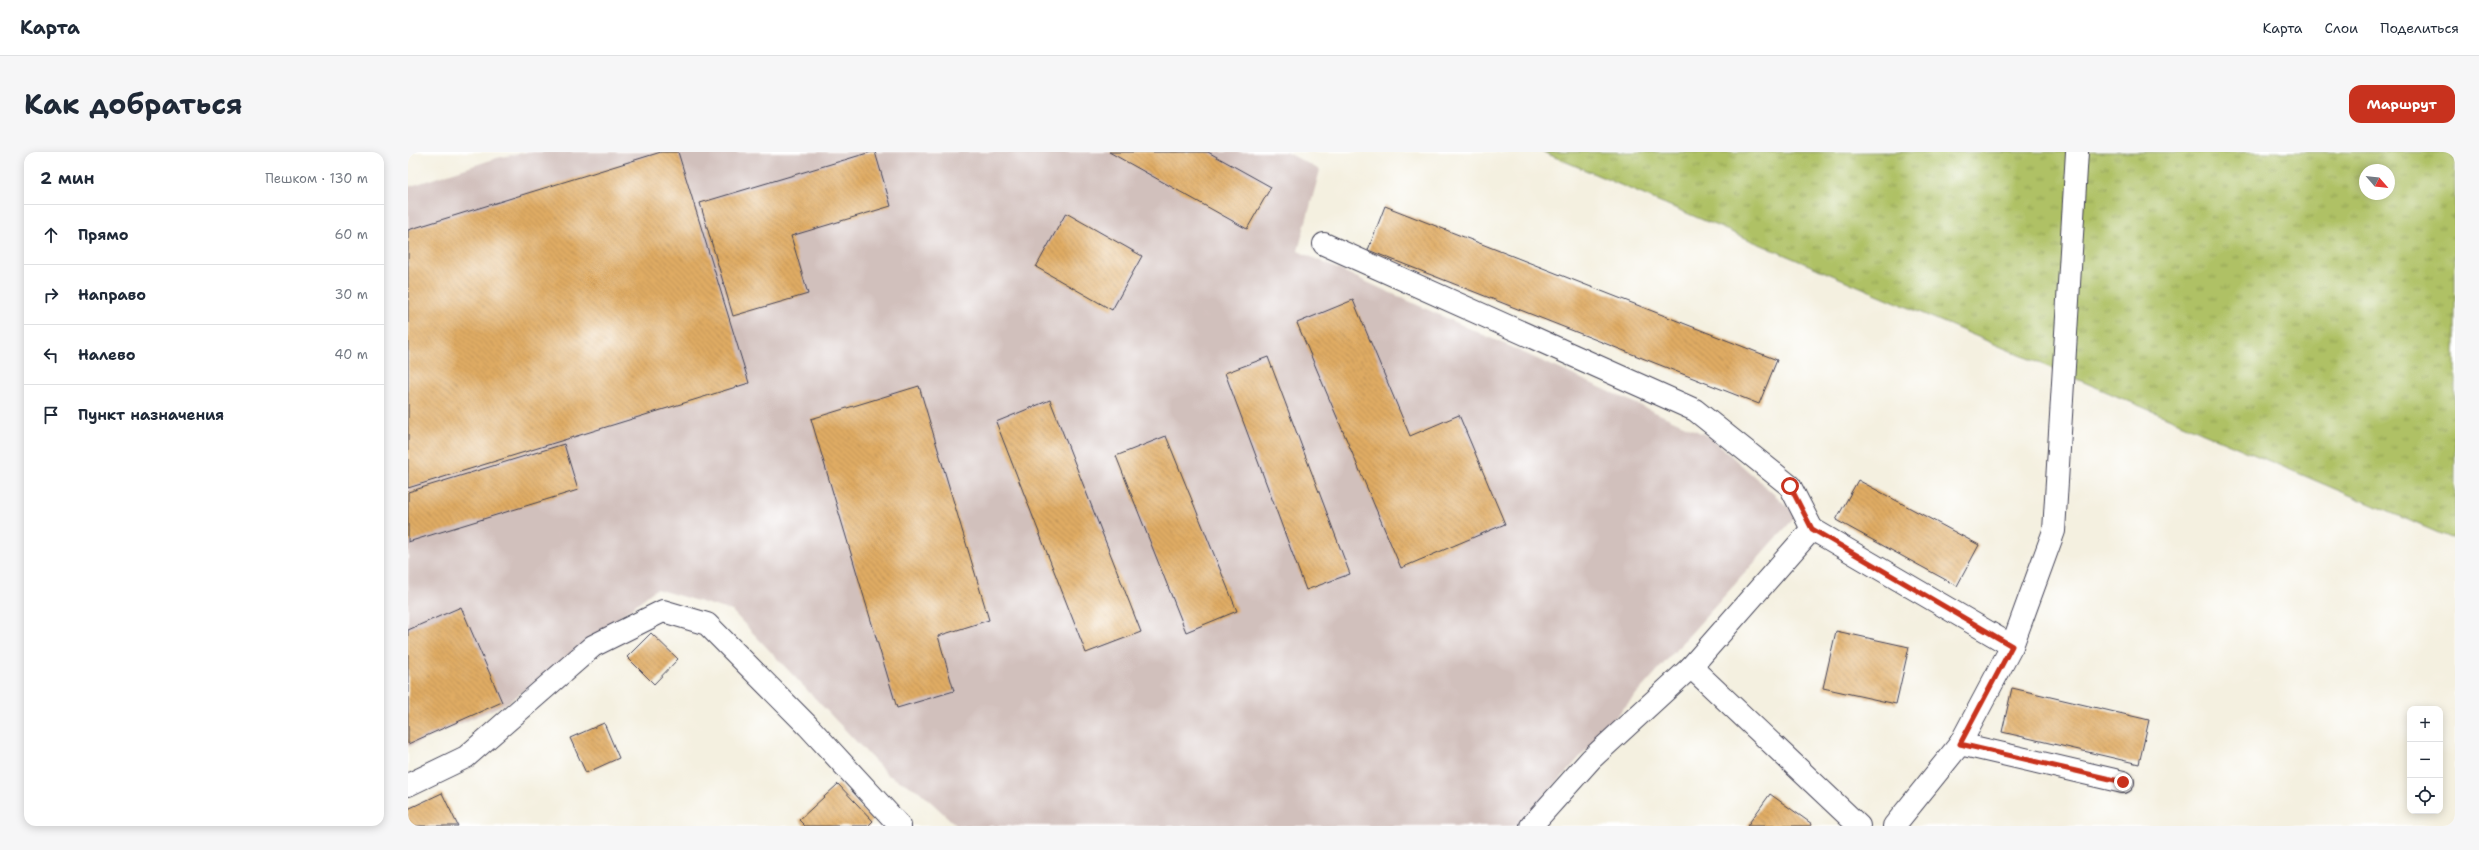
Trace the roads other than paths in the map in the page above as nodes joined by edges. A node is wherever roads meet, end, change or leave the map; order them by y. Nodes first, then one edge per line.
1 (2077, 152) edge
2 (1324, 244) dead end
3 (1812, 529) junction
4 (2012, 646) junction
5 (1691, 667) junction
6 (1960, 744) junction
7 (2123, 782) dead end
8 (408, 785) edge
9 (900, 826) edge
10 (1531, 826) edge
11 (1859, 826) edge
12 (1894, 826) edge

1 - 4 street
2 - 3 street
3 - 4 street
3 - 5 street
4 - 6 street
5 - 10 street
5 - 11 street
6 - 7 street
6 - 12 street
8 - 9 street

